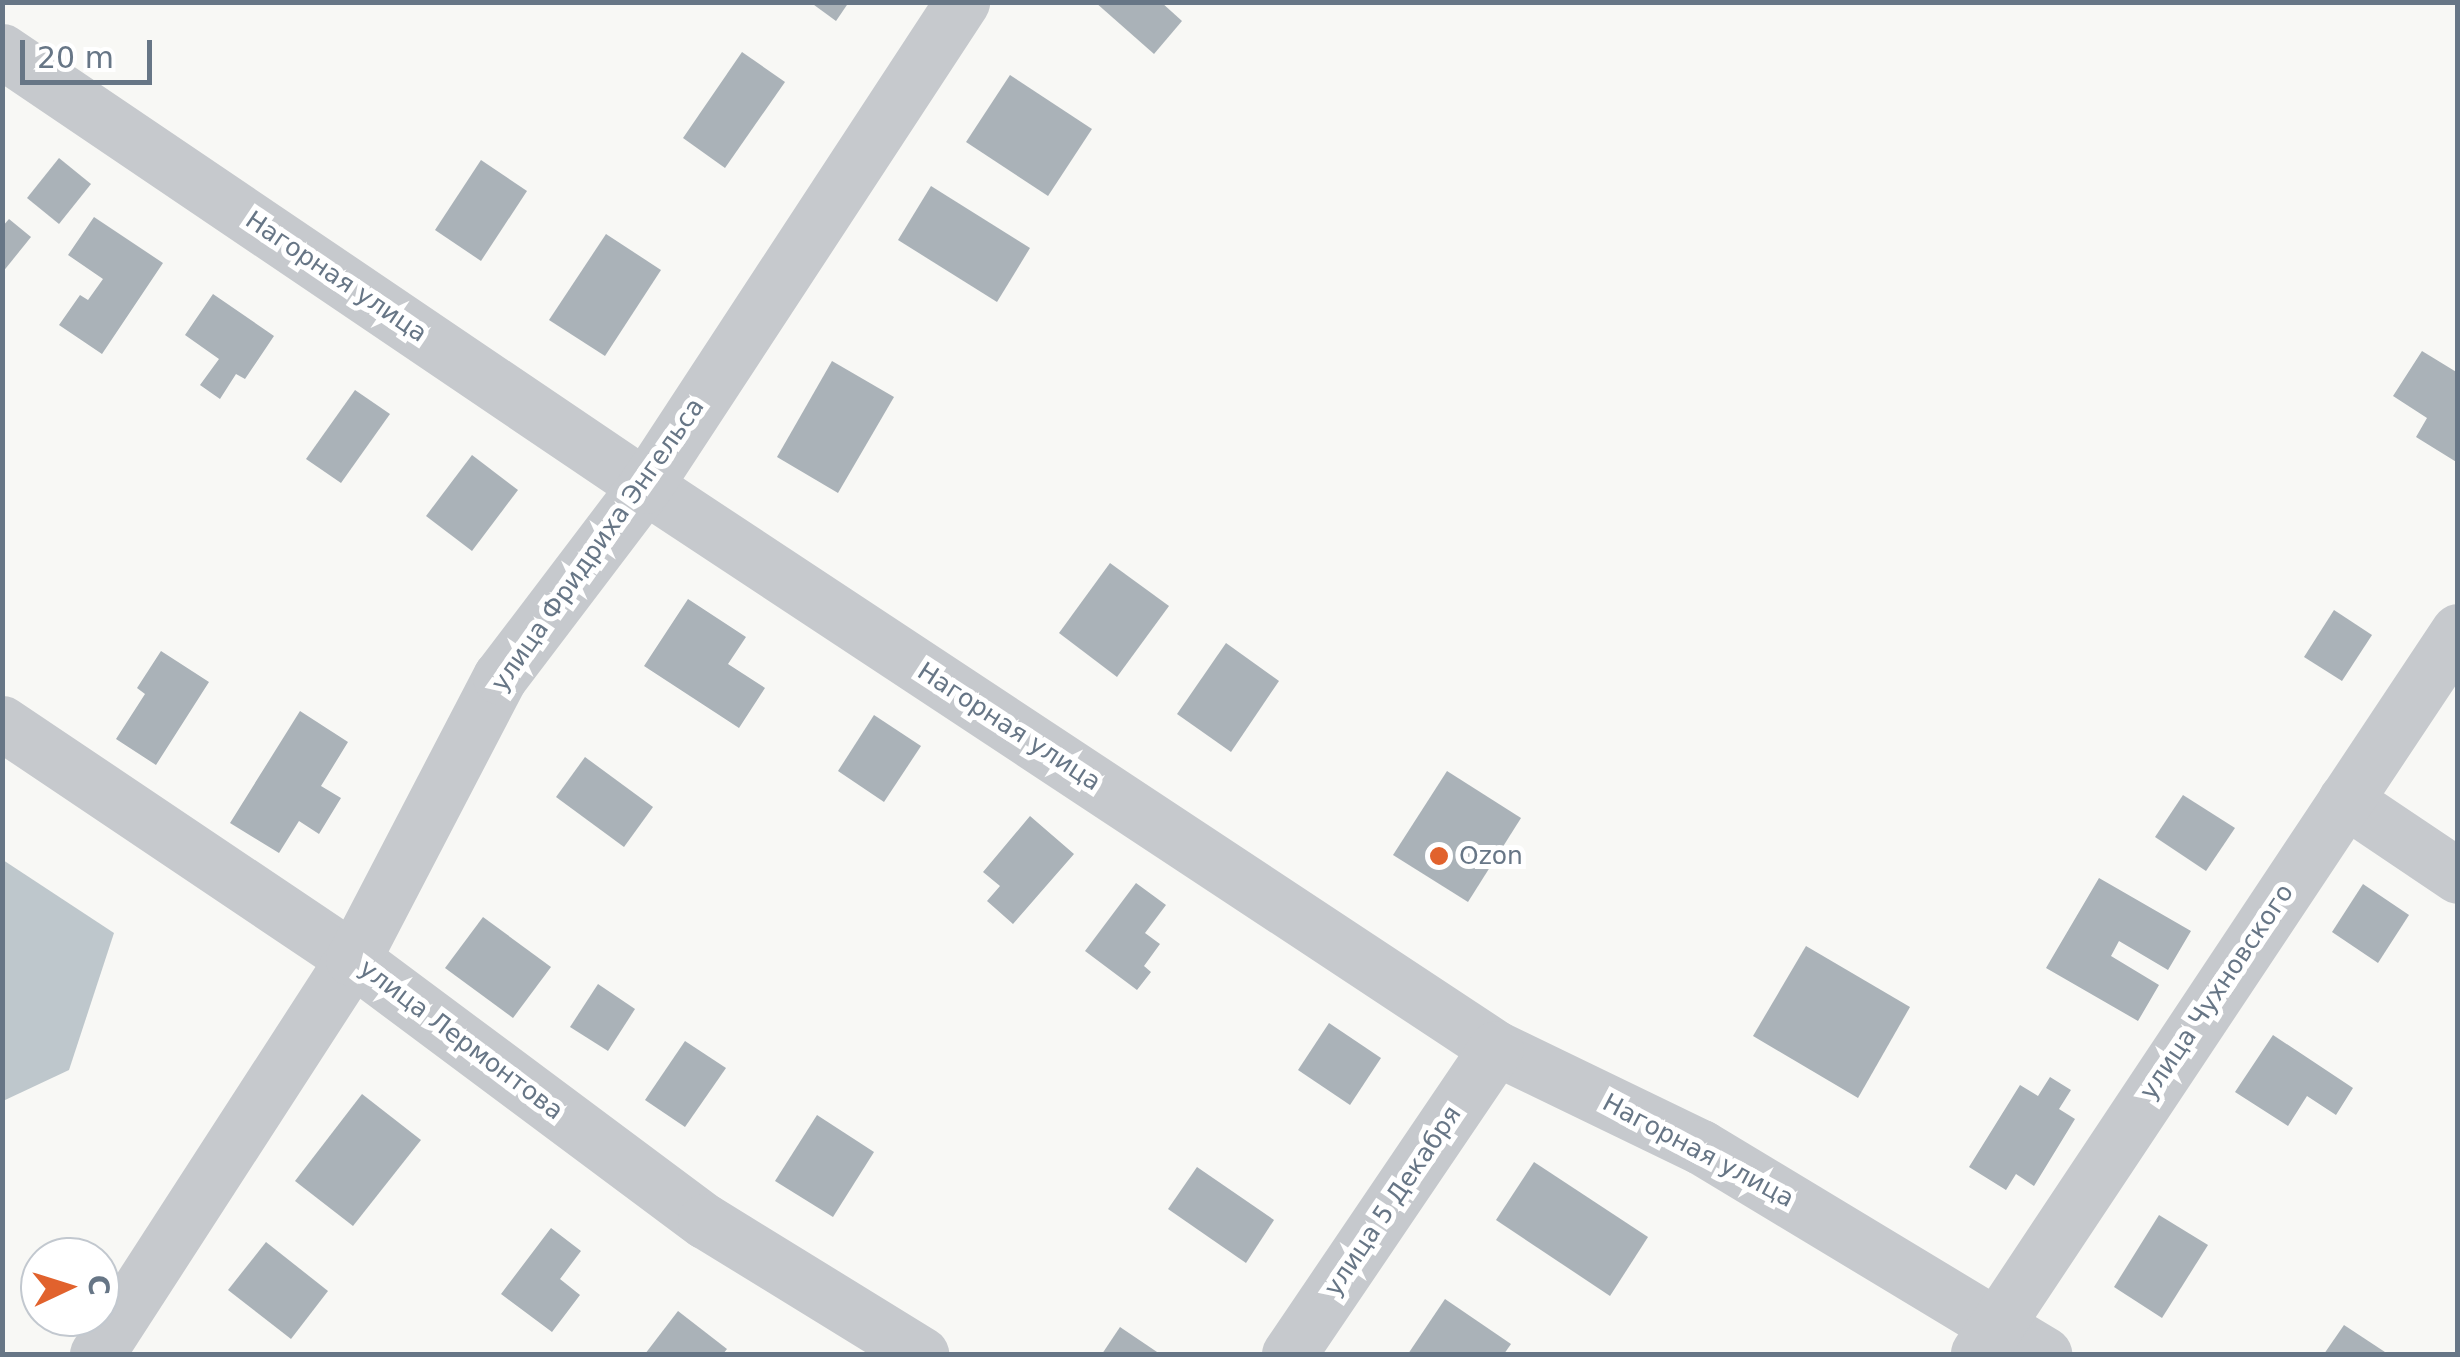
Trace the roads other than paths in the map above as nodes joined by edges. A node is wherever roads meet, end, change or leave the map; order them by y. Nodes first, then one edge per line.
1 (962, 2) edge
2 (2, 51) edge
3 (645, 486) junction
4 (2458, 631) edge
5 (2, 723) edge
6 (2345, 800) junction
7 (2458, 876) edge
8 (352, 959) junction
9 (1496, 1048) junction
10 (1987, 1339) edge
11 (97, 1354) edge
12 (921, 1354) edge
13 (1289, 1354) edge
14 (2044, 1354) edge

1 - 3 street, улица Фридриха Энгельса
2 - 3 street, Нагорная улица
3 - 8 street, улица Фридриха Энгельса
3 - 9 street, Нагорная улица
4 - 6 street, улица Чухновского
5 - 8 street, улица Лермонтова
6 - 7 street
6 - 10 street, улица Чухновского
8 - 11 street, улица Фридриха Энгельса
8 - 12 street, улица Лермонтова
9 - 10 street, Нагорная улица
9 - 13 street, улица 5 Декабря
10 - 14 street, Нагорная улица

